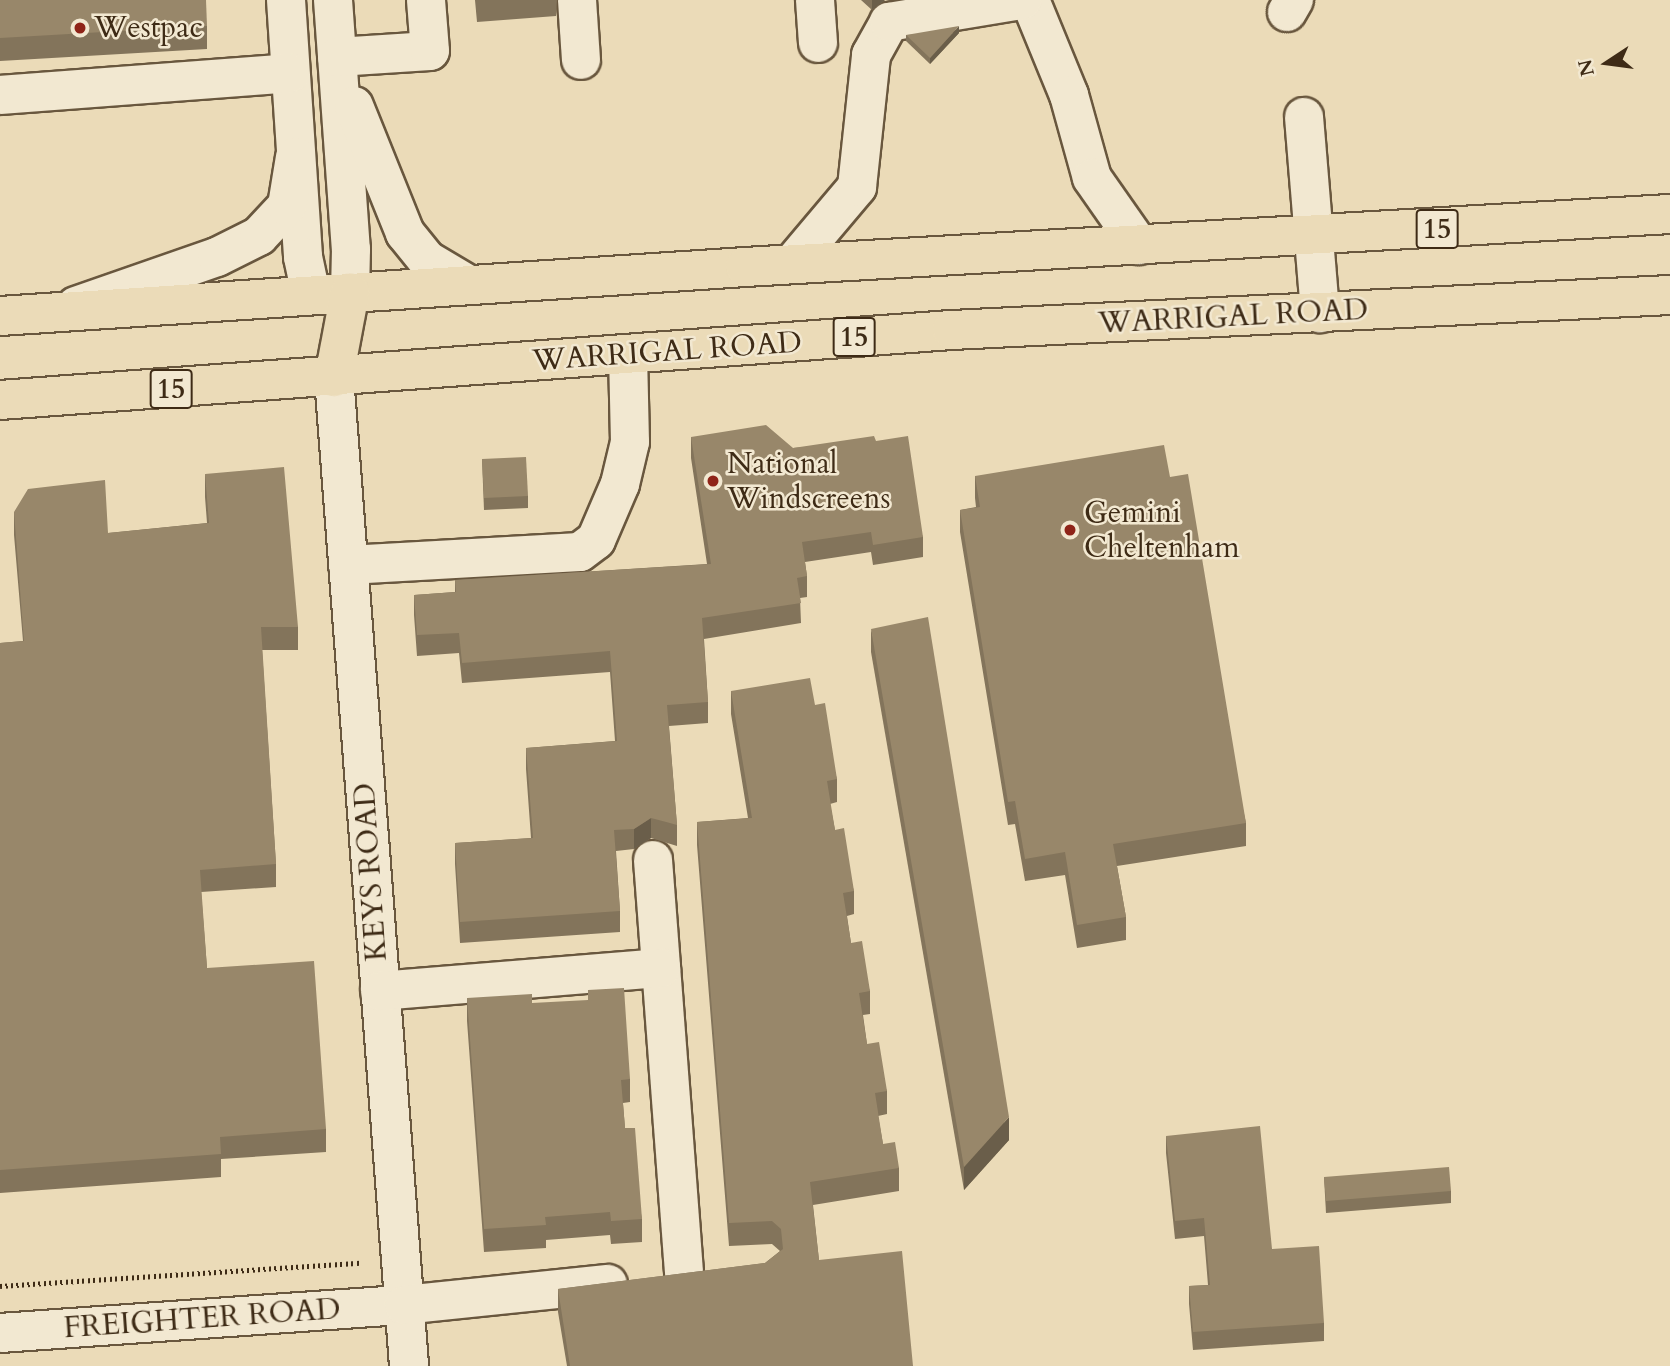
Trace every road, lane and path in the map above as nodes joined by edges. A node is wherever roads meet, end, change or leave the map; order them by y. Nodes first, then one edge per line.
1 (286, 0) edge
2 (333, 0) edge
3 (426, 0) edge
4 (577, 0) edge
5 (815, 0) edge
6 (1022, 0) edge
7 (1030, 0) edge
8 (1061, 0) edge
9 (818, 43) dead end
10 (1049, 44) junction
11 (337, 57) junction
12 (581, 60) dead end
13 (290, 73) junction
14 (0, 94) edge
15 (1304, 117) dead end
16 (295, 157) junction
17 (1670, 214) edge
18 (1314, 236) junction
19 (1139, 245) junction
20 (792, 264) junction
21 (469, 285) junction
22 (349, 292) junction
23 (310, 294) junction
24 (1670, 295) edge
25 (61, 312) junction
26 (1320, 313) junction
27 (0, 316) edge
28 (628, 354) junction
29 (334, 377) junction
30 (0, 400) edge
31 (348, 565) junction
32 (653, 860) dead end
33 (661, 968) junction
34 (380, 991) junction
35 (360, 1264) dead end
36 (723, 1270) edge
37 (684, 1277) junction
38 (0, 1286) edge
39 (404, 1306) junction
40 (0, 1333) edge
41 (409, 1366) edge

1 - 13 street
2 - 11 street
3 - 11 street
4 - 12 street
5 - 9 street
6 - 20 street
7 - 10 street
8 - 10 street
10 - 19 street
11 - 21 street
11 - 22 street
13 - 14 street
13 - 16 street
15 - 18 street
16 - 23 street
16 - 25 street
17 - 18 highway, 15
18 - 19 highway, 15
18 - 26 street
19 - 20 highway, 15
20 - 21 highway, 15
21 - 22 highway, 15
22 - 23 highway, 15
22 - 29 highway
23 - 25 highway, 15
23 - 29 highway
24 - 26 highway, WARRIGAL ROAD / 15
25 - 27 highway, 15
26 - 28 highway, WARRIGAL ROAD / 15
28 - 29 highway, WARRIGAL ROAD / 15
28 - 31 street
29 - 30 highway, WARRIGAL ROAD / 15
29 - 31 street, KEYS ROAD
31 - 34 street, KEYS ROAD
32 - 33 street
33 - 34 street
33 - 37 street
34 - 39 street, KEYS ROAD
35 - 38 path
36 - 37 street, FREIGHTER ROAD
37 - 39 street, FREIGHTER ROAD
39 - 40 street, FREIGHTER ROAD
39 - 41 street, KEYS ROAD

